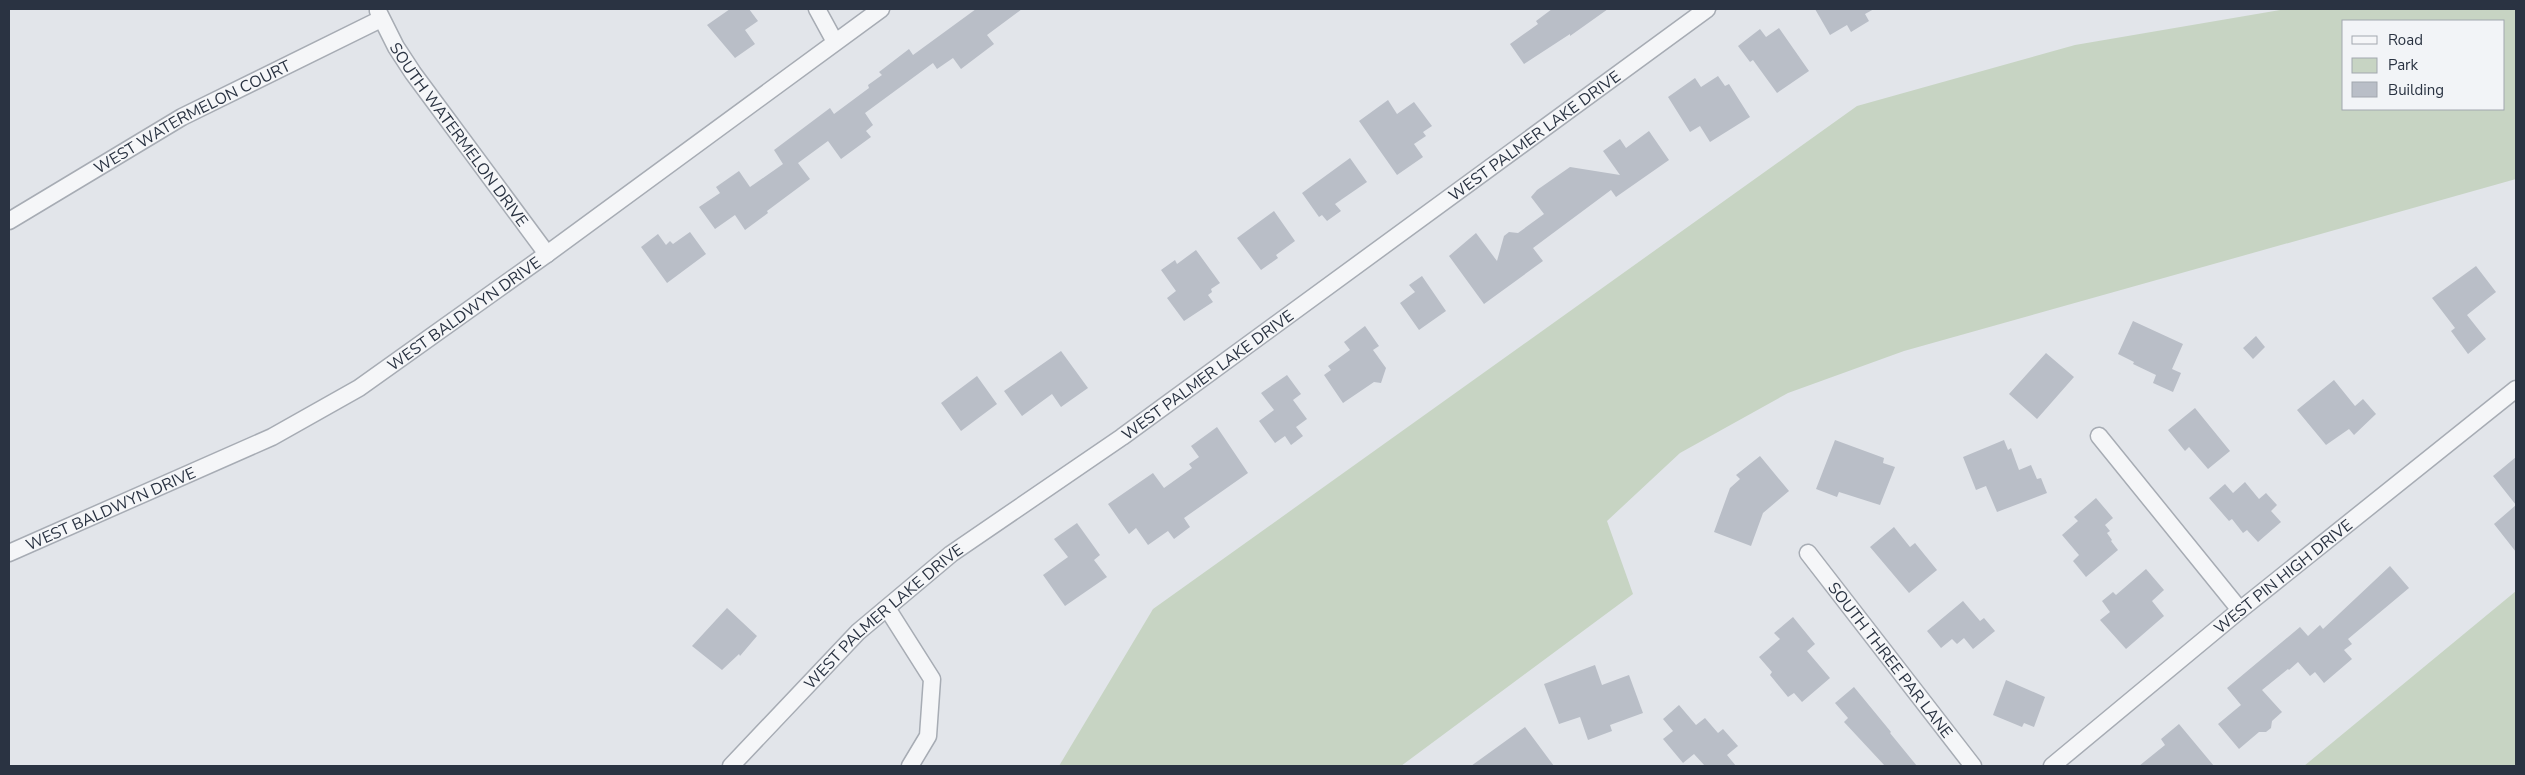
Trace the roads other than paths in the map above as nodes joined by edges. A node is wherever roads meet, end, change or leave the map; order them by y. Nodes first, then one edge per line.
1 (817, 9) edge
2 (881, 9) edge
3 (1707, 9) edge
4 (379, 14) edge
5 (835, 42) junction
6 (9, 221) edge
7 (547, 254) junction
8 (2516, 389) edge
9 (2099, 436) dead end
10 (9, 553) edge
11 (1808, 553) dead end
12 (887, 608) junction
13 (2240, 610) junction
14 (731, 766) edge
15 (910, 766) edge
16 (1973, 766) edge
17 (2052, 766) edge

1 - 5 street
2 - 5 street, WEST BALDWYN DRIVE
3 - 12 street, WEST PALMER LAKE DRIVE
4 - 6 street, WEST WATERMELON COURT
4 - 7 street, SOUTH WATERMELON DRIVE
5 - 7 street, WEST BALDWYN DRIVE
7 - 10 street, WEST BALDWYN DRIVE
8 - 13 street, WEST PIN HIGH DRIVE
9 - 13 street
11 - 16 street, SOUTH THREE PAR LANE
12 - 14 street, WEST PALMER LAKE DRIVE
12 - 15 street
13 - 17 street, WEST PIN HIGH DRIVE

